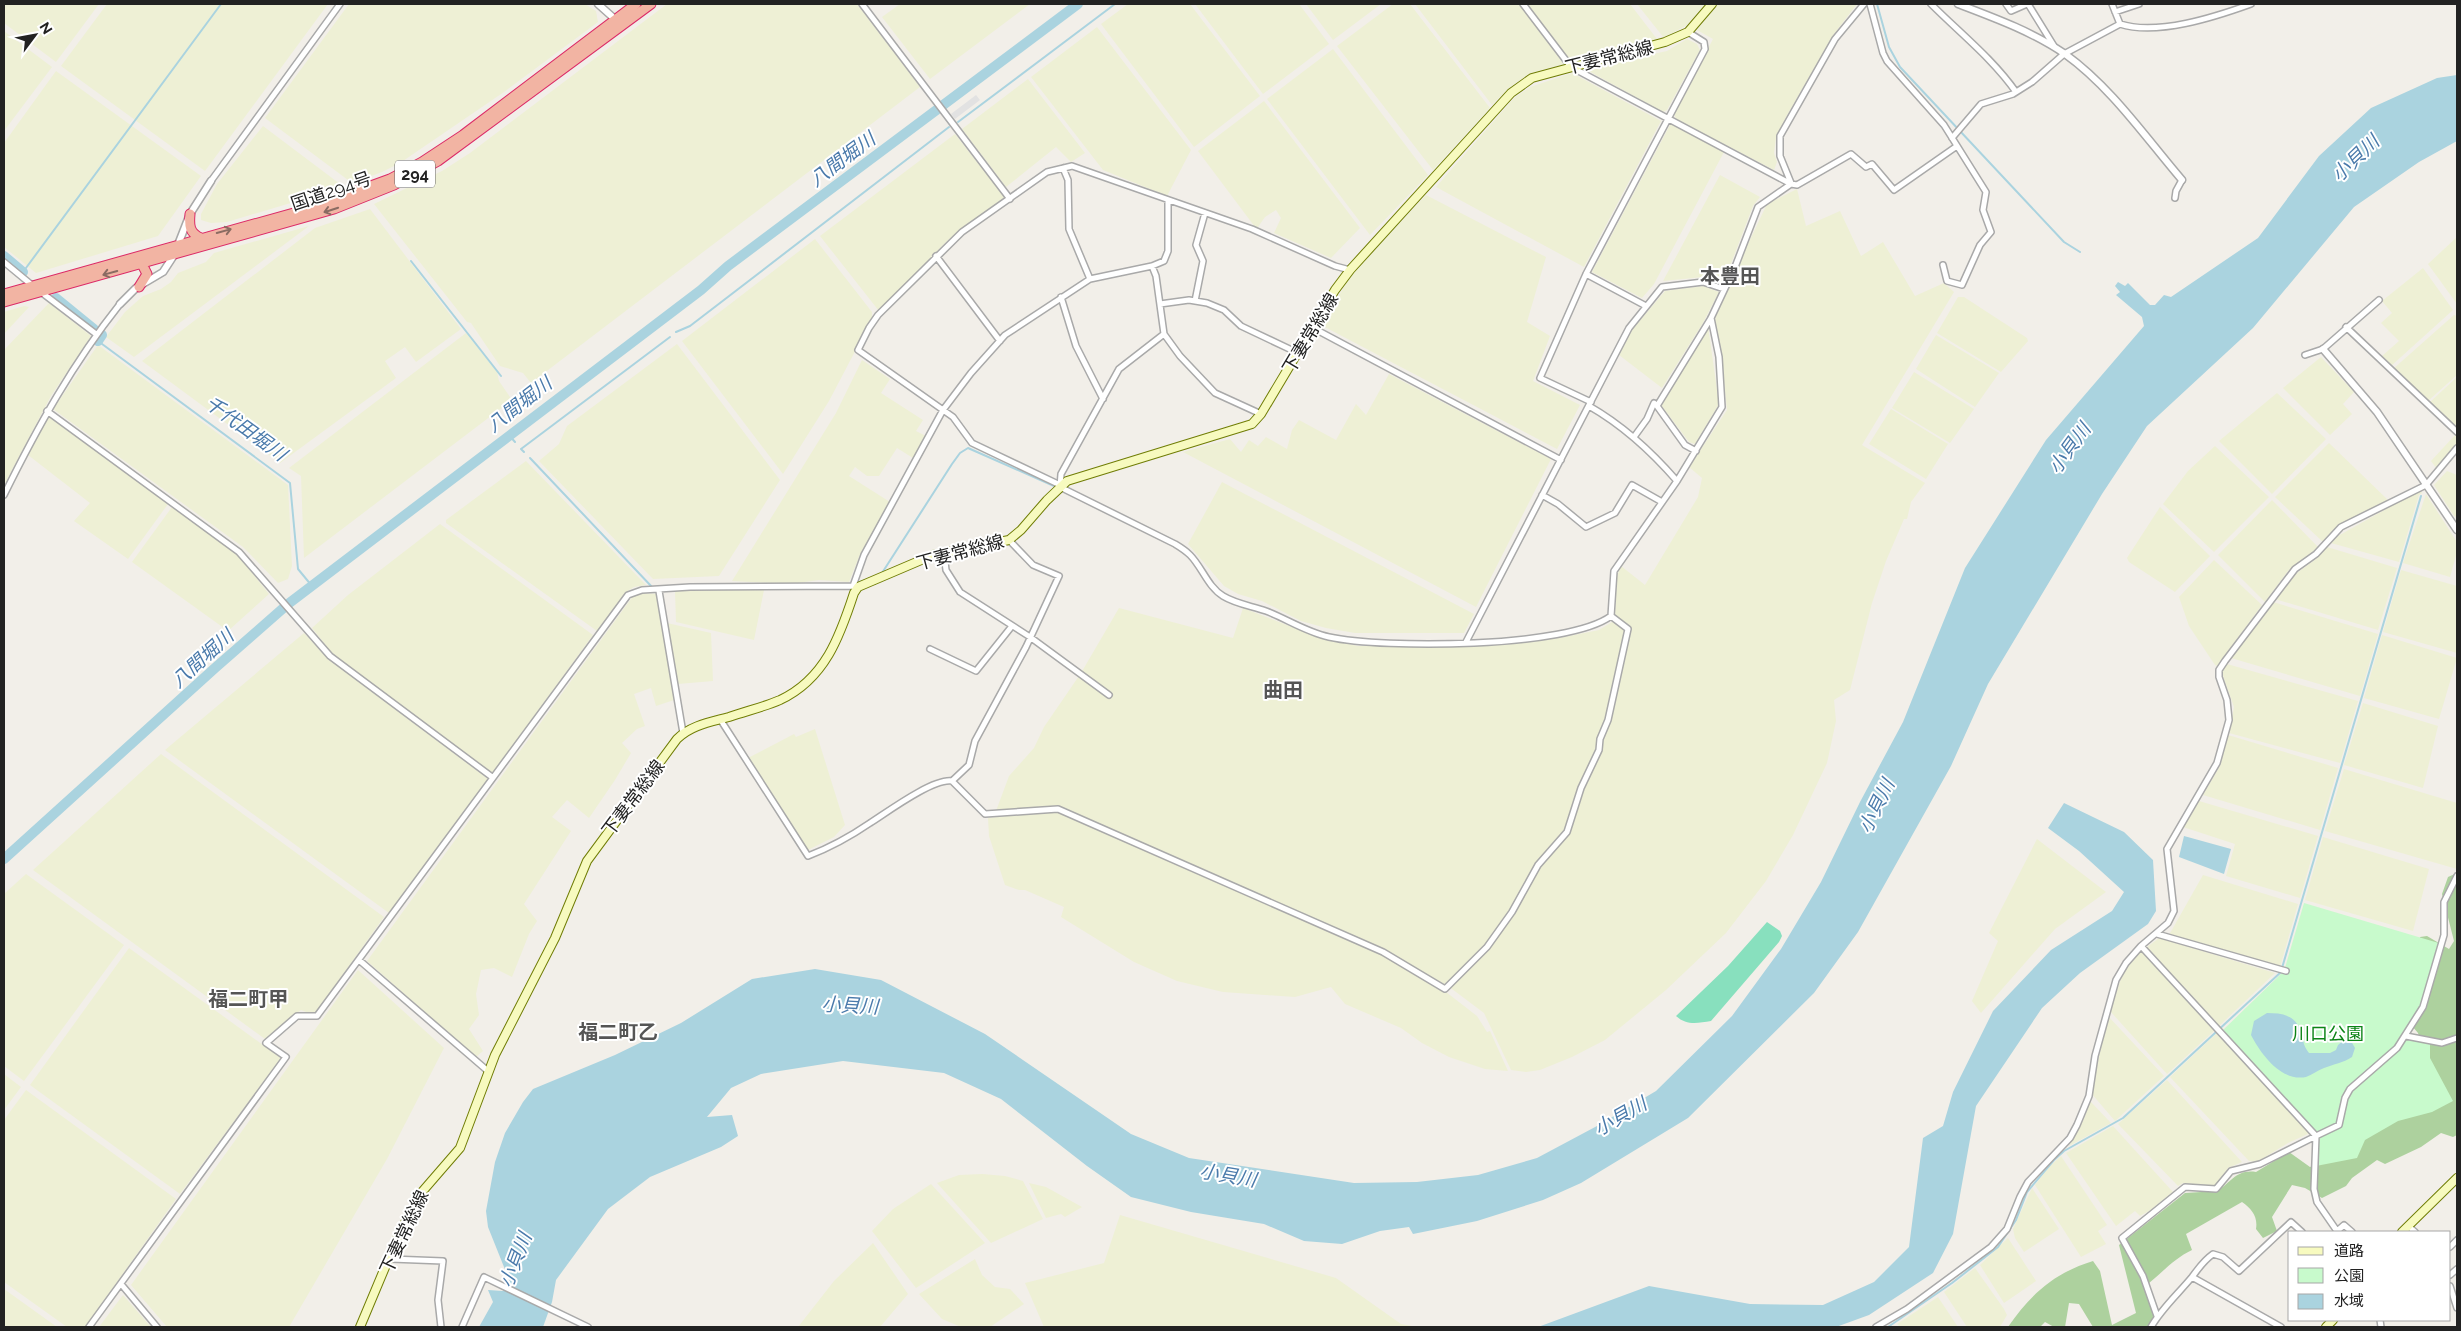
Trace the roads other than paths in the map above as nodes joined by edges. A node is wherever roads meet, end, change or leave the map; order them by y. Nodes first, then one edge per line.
1 (340, 4) edge
2 (598, 4) edge
3 (636, 4) edge
4 (651, 4) edge
5 (862, 4) edge
6 (1523, 4) edge
7 (1712, 4) edge
8 (1864, 4) edge
9 (1870, 4) edge
10 (1932, 4) edge
11 (1958, 4) edge
12 (2006, 4) edge
13 (2027, 4) edge
14 (2112, 4) edge
15 (2139, 4) edge
16 (2252, 4) edge
17 (2115, 12) junction
18 (619, 23) junction
19 (2120, 24) junction
20 (1688, 32) junction
21 (2056, 49) junction
22 (2064, 54) junction
23 (1571, 66) junction
24 (2016, 92) junction
25 (1668, 118) junction
26 (1954, 137) junction
27 (1957, 146) junction
28 (1063, 168) junction
29 (2182, 180) joint
30 (211, 181) joint
31 (1791, 184) junction
32 (2175, 198) dead end
33 (1010, 199) junction
34 (1168, 201) junction
35 (1205, 213) junction
36 (190, 214) junction
37 (201, 238) junction
38 (177, 244) junction
39 (174, 256) junction
40 (936, 256) junction
41 (4, 262) edge
42 (142, 264) junction
43 (1943, 265) dead end
44 (1152, 266) junction
45 (1350, 270) junction
46 (1586, 274) junction
47 (1090, 279) junction
48 (139, 287) junction
49 (37, 289) junction
50 (1724, 289) junction
51 (4, 294) edge
52 (1061, 297) junction
53 (2379, 300) dead end
54 (1195, 301) junction
55 (4, 302) edge
56 (120, 304) joint
57 (1160, 304) junction
58 (1646, 306) junction
59 (1710, 318) junction
60 (2346, 327) junction
61 (1313, 328) junction
62 (96, 334) junction
63 (1164, 334) junction
64 (1000, 341) junction
65 (2323, 349) junction
66 (1298, 353) junction
67 (2304, 355) dead end
68 (1102, 399) junction
69 (1590, 404) junction
70 (1657, 406) junction
71 (944, 410) junction
72 (47, 411) junction
73 (1261, 414) junction
74 (2457, 432) edge
75 (1634, 437) junction
76 (2457, 448) edge
77 (1696, 451) junction
78 (1560, 460) junction
79 (1677, 481) junction
80 (2426, 485) junction
81 (1059, 486) junction
82 (1542, 494) junction
83 (4, 495) edge
84 (1662, 502) junction
85 (2457, 530) edge
86 (1009, 540) junction
87 (944, 553) junction
88 (854, 588) junction
89 (659, 590) junction
90 (1611, 616) junction
91 (1012, 626) junction
92 (1030, 637) junction
93 (1466, 642) junction
94 (930, 649) dead end
95 (1109, 695) dead end
96 (720, 719) junction
97 (683, 733) junction
98 (492, 777) junction
99 (952, 781) junction
100 (2457, 876) edge
101 (2158, 934) junction
102 (2140, 946) junction
103 (359, 960) junction
104 (2286, 971) dead end
105 (2406, 1036) junction
106 (2457, 1038) edge
107 (489, 1072) junction
108 (2316, 1136) junction
109 (2457, 1178) edge
110 (2408, 1226) junction
111 (2301, 1231) edge
112 (2336, 1231) edge
113 (2338, 1231) edge
114 (2351, 1231) edge
115 (2403, 1231) edge
116 (2414, 1231) edge
117 (390, 1259) junction
118 (2192, 1277) junction
119 (121, 1284) junction
120 (2451, 1289) edge
121 (2457, 1308) edge
122 (2157, 1316) junction
123 (90, 1327) edge
124 (157, 1327) edge
125 (360, 1327) edge
126 (441, 1327) edge
127 (462, 1327) edge
128 (588, 1327) edge
129 (1876, 1327) edge
130 (2151, 1327) edge
131 (2282, 1327) edge

1 - 30 street
2 - 18 street
3 - 18 highway, 国道294号 / 294
4 - 18 highway, 国道294号 / 294
5 - 33 street
6 - 23 street
7 - 20 main road, 下妻常総線
8 - 31 street
9 - 26 street
10 - 24 street
11 - 21 street
12 - 13 street
13 - 21 street
14 - 17 street
15 - 17 street
16 - 19 street
17 - 19 street
37 -> 18 highway, 国道294号 / 294
18 -> 39 highway, 国道294号 / 294
19 - 22 street
20 - 23 main road, 下妻常総線
20 - 25 street
21 - 22 street
22 - 24 street
22 - 29 street
23 - 25 street
23 - 45 main road, 下妻常総線
24 - 26 street
25 - 31 street
25 - 46 street
26 - 27 street
27 - 31 street
27 - 43 street
28 - 33 street
28 - 34 street
28 - 47 street
29 - 32 street
30 - 36 street
31 - 50 street
33 - 40 street
34 - 35 street
34 - 44 street
35 - 45 street
35 - 54 street
36 - 37 highway
36 - 38 street
37 - 38 highway, 国道294号 / 294
38 - 39 street
38 - 49 highway, 国道294号 / 294
39 - 42 highway, 国道294号 / 294
39 - 48 street
40 - 64 street
40 - 71 street
41 - 49 street
42 - 48 highway
42 -> 49 highway, 国道294号 / 294
44 - 47 street
44 - 57 street
45 - 61 main road, 下妻常総線
46 - 58 street
46 - 69 street
47 - 52 street
48 - 56 street
49 - 51 highway, 国道294号 / 294
49 - 55 highway, 国道294号 / 294
49 - 62 street
50 - 58 street
50 - 59 street
52 - 64 street
52 - 68 street
53 - 60 street
54 - 57 street
54 - 66 street
56 - 62 street
57 - 63 street
58 - 69 street
59 - 70 street
59 - 77 street
60 - 65 street
60 - 74 street
61 - 66 main road, 下妻常総線
61 - 78 street
62 - 72 street
63 - 68 street
63 - 73 street
64 - 71 street
65 - 67 street
65 - 80 street
66 - 73 main road, 下妻常総線
68 - 81 street
69 - 75 street
69 - 78 street
70 - 75 street
70 - 77 street
71 - 81 street
71 - 88 street
72 - 83 street
72 - 98 street
73 - 81 main road, 下妻常総線
75 - 79 street
76 - 80 street
77 - 79 street
78 - 82 street
79 - 84 street
80 - 85 street
80 - 101 street
81 - 86 main road, 下妻常総線
81 - 93 street
82 - 84 street
82 - 93 street
84 - 90 street
86 - 87 main road, 下妻常総線
86 - 92 street
87 - 88 main road, 下妻常総線
87 - 91 street
88 - 89 street
88 - 96 main road, 下妻常総線
89 - 97 street
89 - 98 street
90 - 93 street
90 - 99 street
91 - 92 street
91 - 94 street
92 - 95 street
92 - 99 street
96 - 97 main road, 下妻常総線
96 - 99 street
97 - 107 main road, 下妻常総線
98 - 103 street
100 - 105 street
101 - 102 street
101 - 104 street
102 - 108 street
102 - 129 street
103 - 107 street
103 - 119 street
105 - 106 street
105 - 108 street
107 - 117 main road, 下妻常総線
108 - 112 street
108 - 122 street
109 - 110 main road
110 - 115 main road
110 - 116 street
111 - 118 street
113 - 114 street
117 - 125 main road, 下妻常総線
117 - 126 street
118 - 122 street
118 - 131 street
119 - 123 street
119 - 124 street
120 - 121 street
122 - 130 street
127 - 128 street

